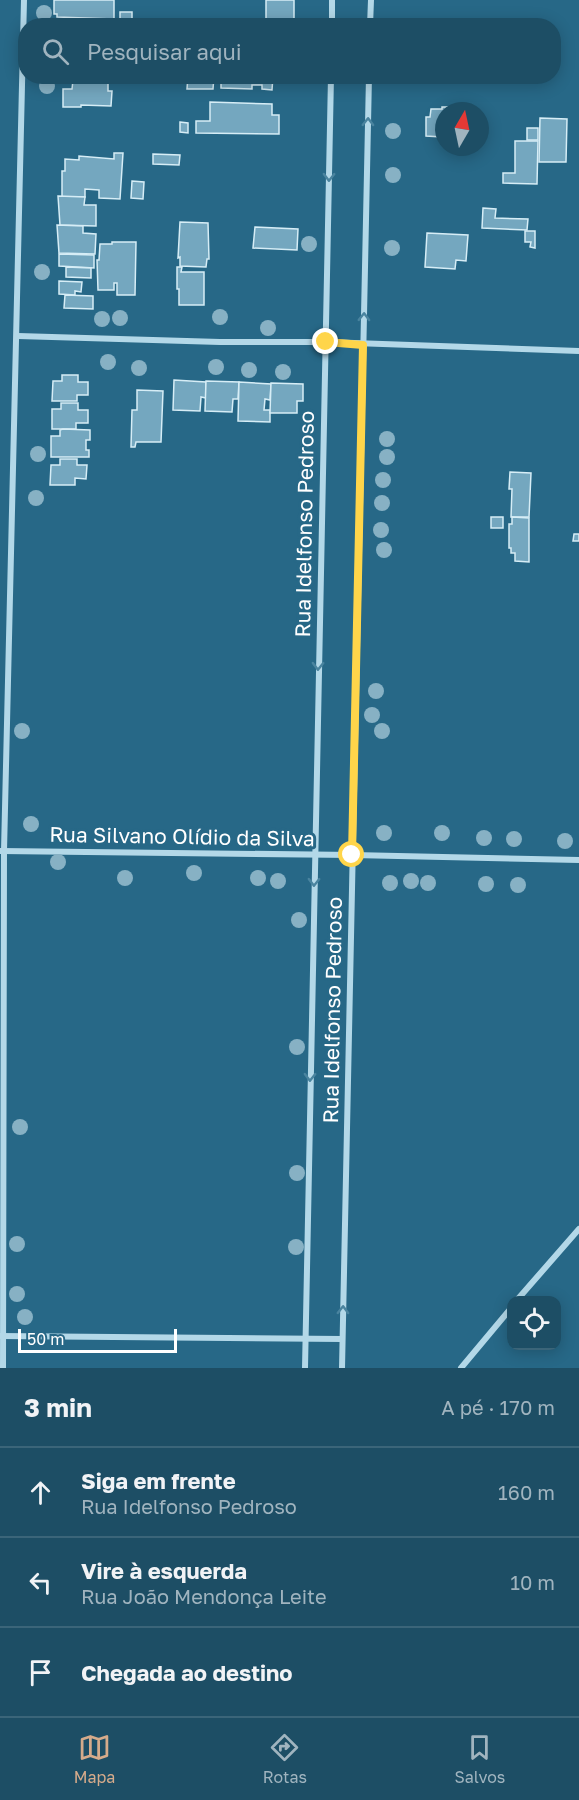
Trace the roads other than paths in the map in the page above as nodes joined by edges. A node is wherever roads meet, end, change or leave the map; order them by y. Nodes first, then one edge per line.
1 (24, 0) edge
2 (332, 0) edge
3 (371, 0) edge
4 (24, 18) edge
5 (332, 18) edge
6 (370, 18) edge
7 (22, 84) edge
8 (331, 84) edge
9 (369, 84) edge
10 (18, 336) junction
11 (326, 342) junction
12 (363, 345) junction
13 (579, 351) edge
14 (2, 851) edge
15 (314, 855) junction
16 (352, 855) junction
17 (579, 860) edge
18 (579, 1228) edge
19 (520, 1296) edge
20 (507, 1313) edge
21 (2, 1336) edge
22 (342, 1339) junction
23 (305, 1340) junction
24 (3, 1368) edge
25 (305, 1368) edge
26 (342, 1368) edge
27 (461, 1368) edge

1 - 4 street
2 - 5 street
3 - 6 street
7 - 10 street
8 -> 11 street, Rua Idelfonso Pedroso
12 -> 9 street, Rua Idelfonso Pedroso
10 - 11 street
10 - 14 street
11 - 12 street
11 -> 15 street, Rua Idelfonso Pedroso
12 - 13 street
12 - 16 street, Rua Idelfonso Pedroso
14 - 15 street, Rua Silvano Olídio da Silva
14 - 21 street
15 - 16 street, Rua Silvano Olídio da Silva
15 -> 23 street, Rua Idelfonso Pedroso
16 - 17 street, Rua Silvano Olídio da Silva
22 -> 16 street, Rua Idelfonso Pedroso
18 - 19 street
20 - 27 street
21 - 23 street
21 - 24 street
22 - 23 street
22 - 26 street, Rua Idelfonso Pedroso
23 - 25 street, Rua Idelfonso Pedroso

